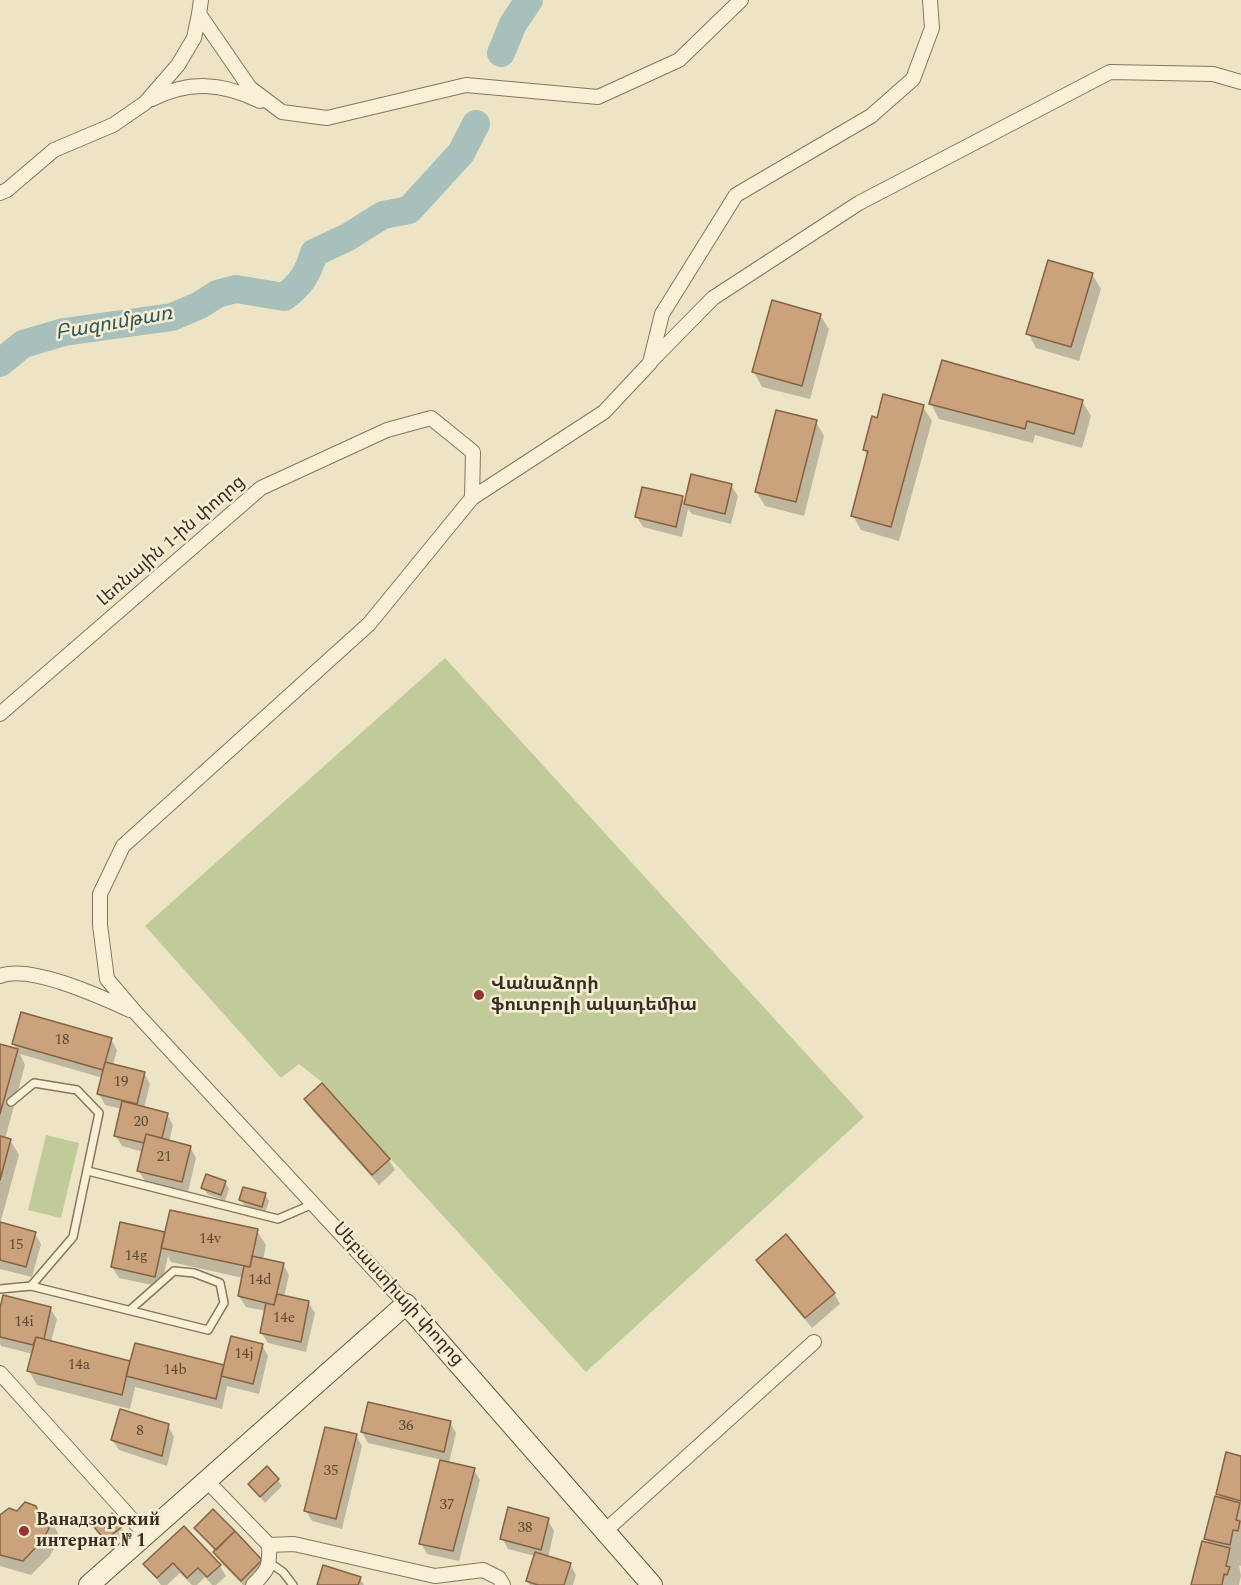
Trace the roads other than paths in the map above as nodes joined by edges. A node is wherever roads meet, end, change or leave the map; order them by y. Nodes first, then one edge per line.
1 (201, 0) edge
2 (741, 0) edge
3 (930, 0) edge
4 (199, 14) junction
5 (1241, 82) edge
6 (145, 103) junction
7 (282, 112) junction
8 (0, 193) edge
9 (650, 363) junction
10 (472, 498) junction
11 (0, 714) edge
12 (0, 976) edge
13 (135, 1012) junction
14 (11, 1102) dead end
15 (87, 1171) junction
16 (314, 1204) junction
17 (31, 1286) junction
18 (0, 1290) edge
19 (406, 1304) junction
20 (130, 1310) junction
21 (814, 1342) dead end
22 (0, 1373) edge
23 (207, 1481) junction
24 (605, 1531) junction
25 (146, 1535) junction
26 (269, 1545) junction
27 (270, 1563) junction
28 (89, 1585) edge
29 (252, 1585) edge
30 (293, 1585) edge
31 (503, 1585) edge
32 (652, 1585) edge

1 - 4 street
2 - 7 street
3 - 9 street
4 - 6 street
4 - 7 street
5 - 9 street, Սեբաստիայի փողոց
6 - 7 street
6 - 8 street
9 - 10 street, Սեբաստիայի փողոց
10 - 11 street, Լեռնային 1-ին փողոց
10 - 13 street, Սեբաստիայի փողոց
12 - 13 street
13 - 16 street, Սեբաստիայի փողոց
14 - 15 lane
15 - 16 lane
15 - 17 lane
16 - 19 street, Սեբաստիայի փողոց
17 - 18 lane
17 - 20 lane
19 - 23 street
19 - 24 street, Սեբաստիայի փողոց
20 - 20 lane
21 - 24 street
22 - 25 street
23 - 25 street
23 - 26 street
24 - 32 street, Սեբաստիայի փողոց
25 - 28 street
26 - 27 street
26 - 31 street
27 - 29 street
27 - 30 lane

